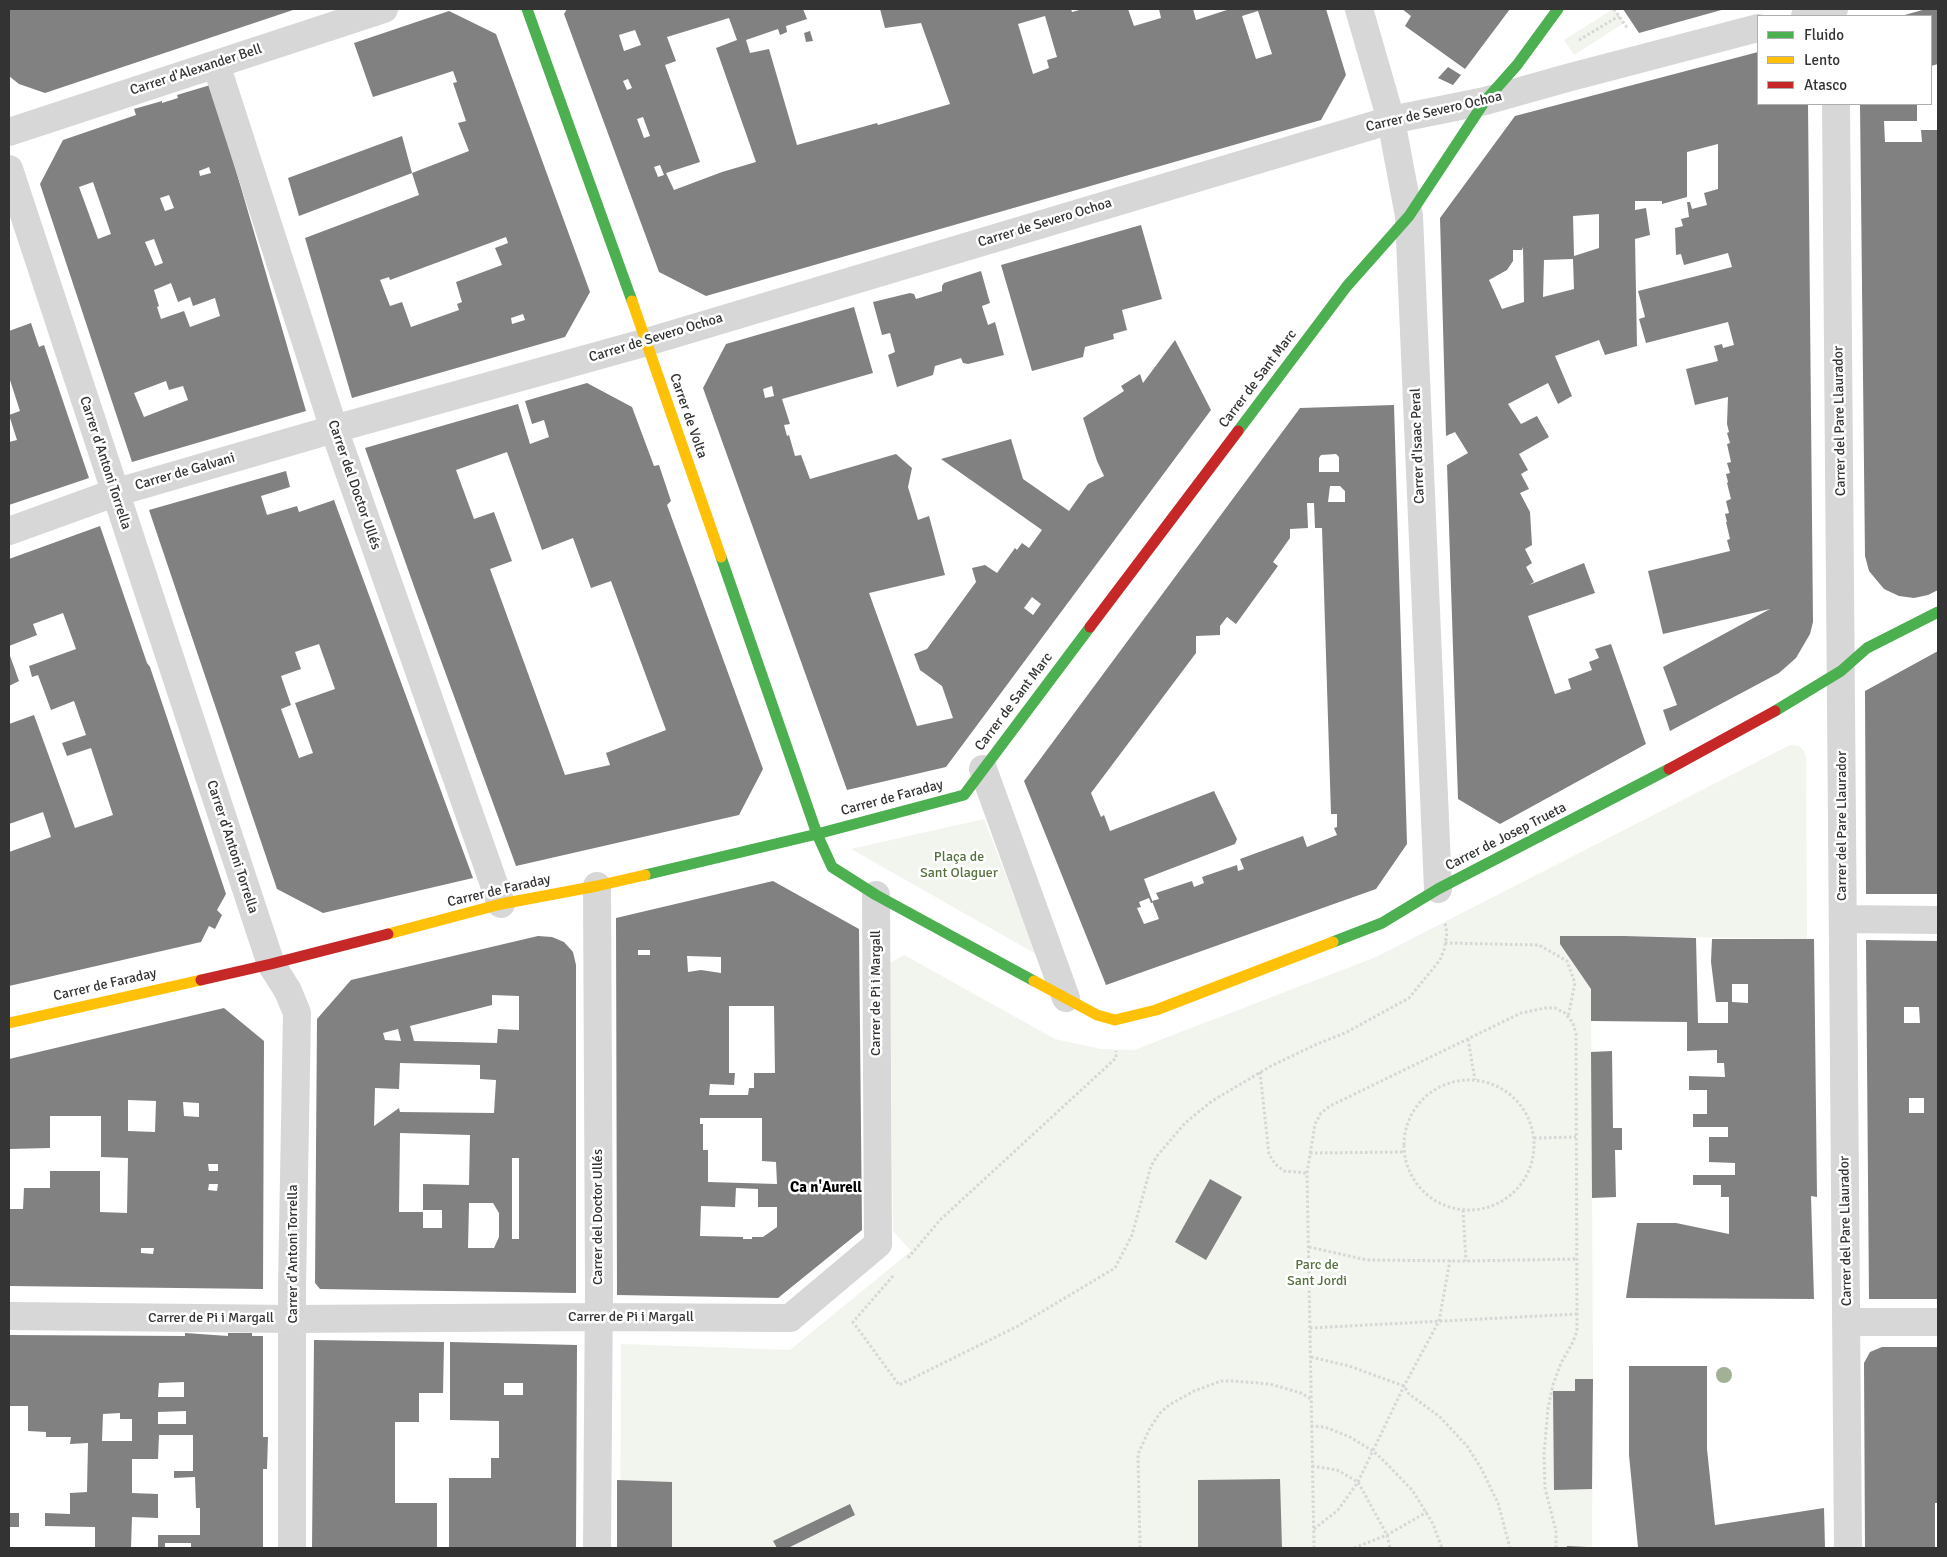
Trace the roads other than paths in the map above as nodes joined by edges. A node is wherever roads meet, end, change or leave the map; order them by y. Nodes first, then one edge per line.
1 (384, 9) edge
2 (527, 9) edge
3 (1359, 9) edge
4 (1558, 9) edge
5 (1835, 9) edge
6 (1809, 15) edge
7 (1757, 28) edge
8 (216, 64) junction
9 (1485, 101) junction
10 (1836, 105) edge
11 (1391, 120) junction
12 (9, 132) edge
13 (9, 169) edge
14 (1409, 216) junction
15 (647, 342) junction
16 (334, 429) junction
17 (114, 493) junction
18 (9, 531) edge
19 (1938, 612) edge
20 (1841, 672) junction
21 (983, 769) junction
22 (817, 834) junction
23 (597, 886) junction
24 (1438, 889) junction
25 (876, 896) junction
26 (501, 904) junction
27 (1843, 919) junction
28 (1938, 920) edge
29 (271, 964) junction
30 (1066, 998) junction
31 (9, 1023) edge
32 (9, 1316) edge
33 (599, 1317) junction
34 (292, 1319) junction
35 (1846, 1322) junction
36 (1938, 1322) edge
37 (292, 1548) edge
38 (597, 1548) edge
39 (1848, 1548) edge

1 - 8 street, Carrer d'Alexander Bell
2 - 15 street, Carrer de Volta
3 - 11 street, Carrer d'Isaac Peral
4 - 9 street, Carrer de Sant Marc
5 - 6 street
7 - 9 street, Carrer de Severo Ochoa
8 - 12 street, Carrer d'Alexander Bell
8 - 16 street, Carrer del Doctor Ullés
9 - 11 street, Carrer de Severo Ochoa
9 - 14 street, Carrer de Sant Marc
10 - 20 street, Carrer del Pare Llaurador
11 - 14 street, Carrer d'Isaac Peral
11 - 15 street, Carrer de Severo Ochoa
13 - 17 street, Carrer d'Antoni Torrella
14 - 21 street, Carrer de Sant Marc
14 - 24 street, Carrer d'Isaac Peral
15 - 16 street, Carrer de Severo Ochoa
15 - 22 street, Carrer de Volta
16 - 17 street, Carrer de Galvani
16 - 26 street, Carrer del Doctor Ullés
17 - 18 street, Carrer de Galvani
17 - 29 street, Carrer d'Antoni Torrella
19 - 20 street, Carrer de Josep Trueta
20 - 24 street, Carrer de Josep Trueta
20 - 27 street, Carrer del Pare Llaurador
21 - 22 street, Carrer de Faraday
21 - 30 street
22 - 23 street, Carrer de Faraday
22 - 25 street
23 - 26 street, Carrer de Faraday
23 - 33 street, Carrer del Doctor Ullés
24 - 30 street, Carrer de Josep Trueta
25 - 30 street
25 - 33 street, Carrer de Pi i Margall
26 - 29 street, Carrer de Faraday
27 - 28 street
27 - 35 street, Carrer del Pare Llaurador
29 - 31 street, Carrer de Faraday
29 - 34 street, Carrer d'Antoni Torrella
32 - 34 street, Carrer de Pi i Margall
33 - 34 street, Carrer de Pi i Margall
33 - 38 street, Carrer del Doctor Ullés
34 - 37 street, Carrer d'Antoni Torrella
35 - 36 street
35 - 39 street, Carrer del Pare Llaurador

